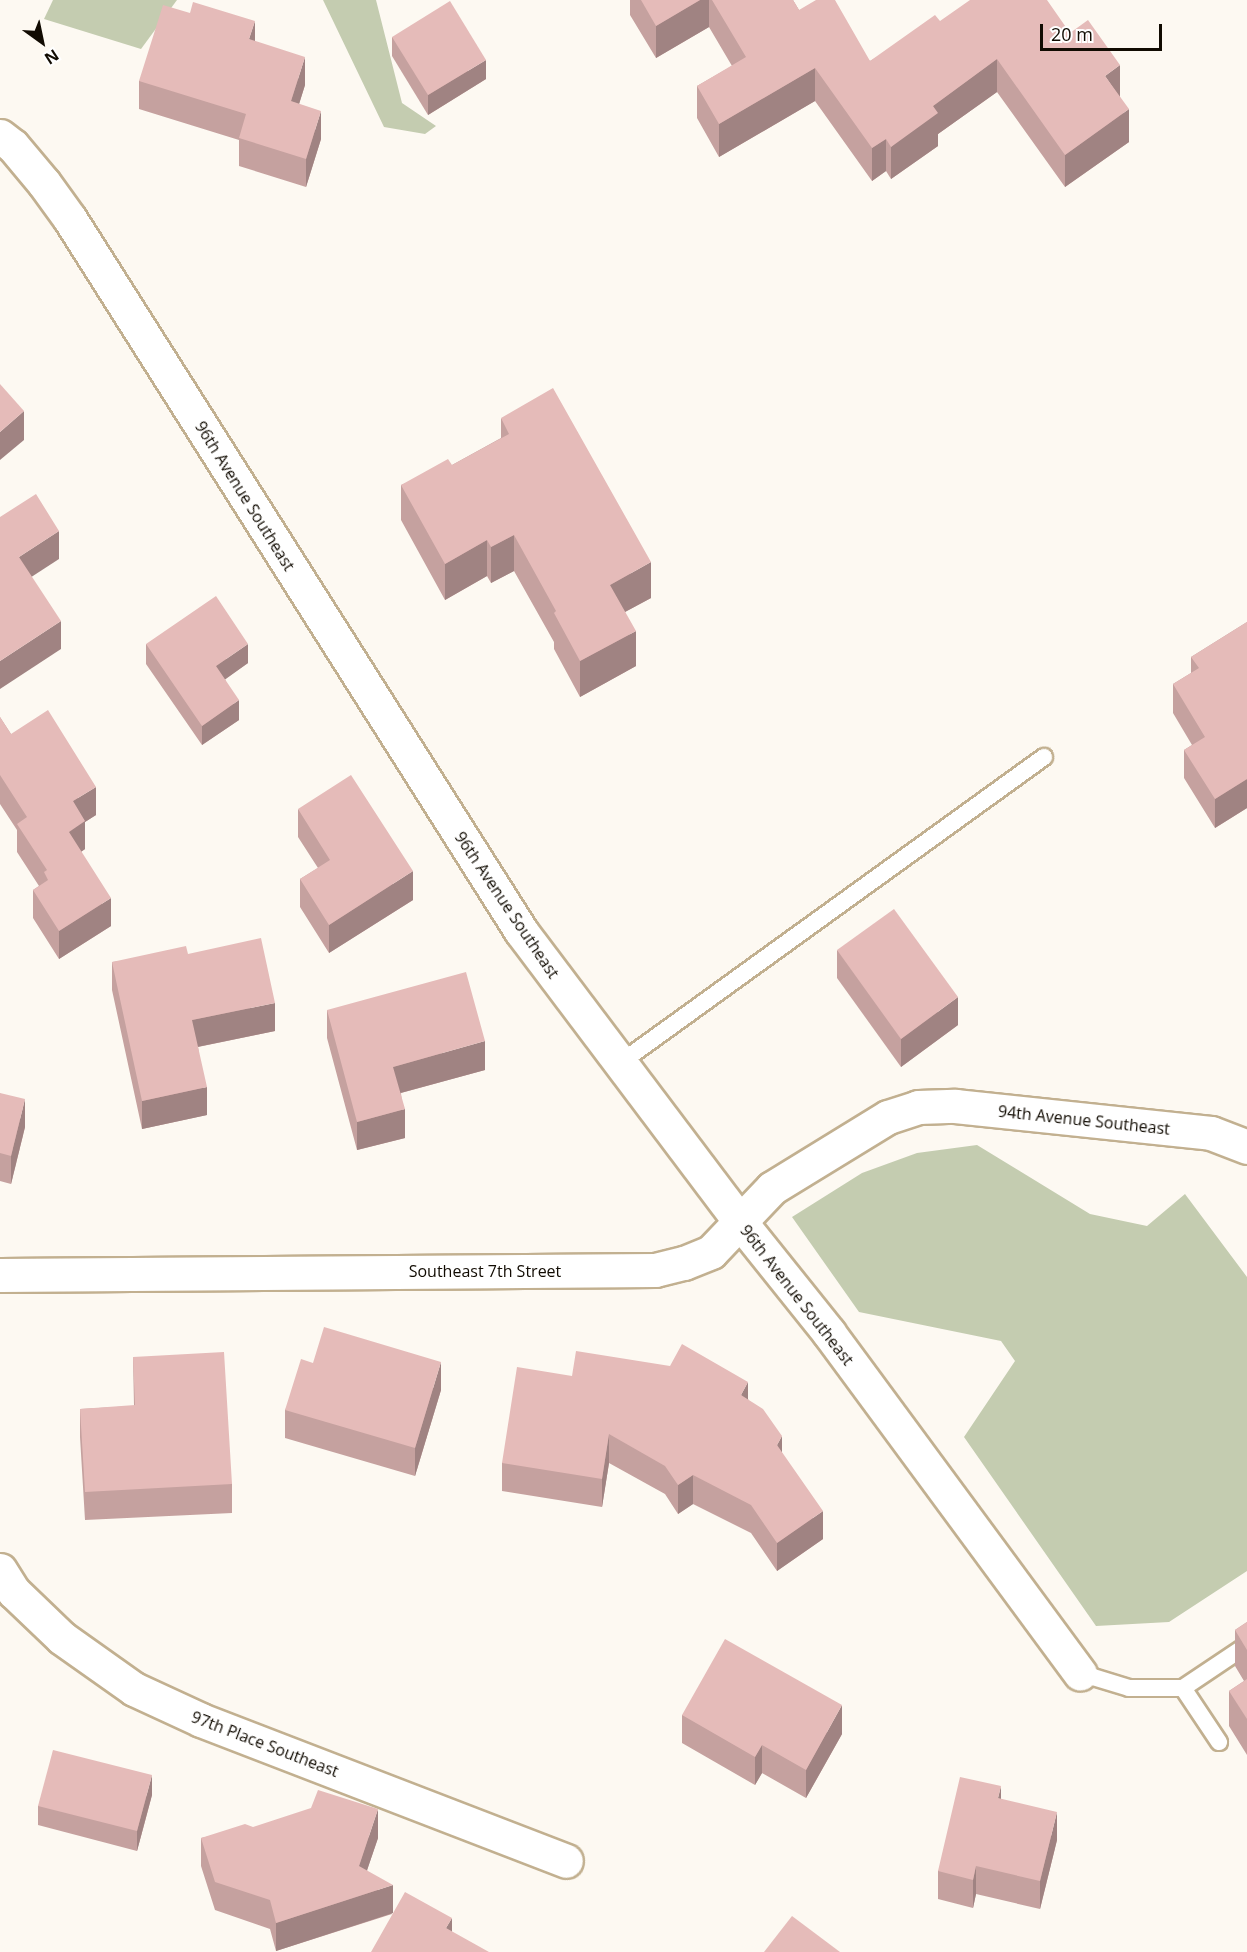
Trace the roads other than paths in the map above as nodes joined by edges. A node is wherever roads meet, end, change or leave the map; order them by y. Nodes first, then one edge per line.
1 (0, 136) edge
2 (1044, 757) dead end
3 (620, 1064) junction
4 (918, 1107) joint
5 (1247, 1147) edge
6 (741, 1223) junction
7 (0, 1275) edge
8 (0, 1570) edge
9 (1247, 1645) edge
10 (1080, 1673) joint
11 (1183, 1688) junction
12 (1219, 1742) dead end
13 (566, 1860) dead end

1 - 3 street, 96th Avenue Southeast
2 - 3 lane
3 - 6 street, 96th Avenue Southeast
4 - 5 street, 94th Avenue Southeast
4 - 6 street, Southeast 7th Street
6 - 7 street, Southeast 7th Street
6 - 10 street, 96th Avenue Southeast
8 - 13 street, 97th Place Southeast
9 - 11 lane
10 - 11 lane
11 - 12 lane

